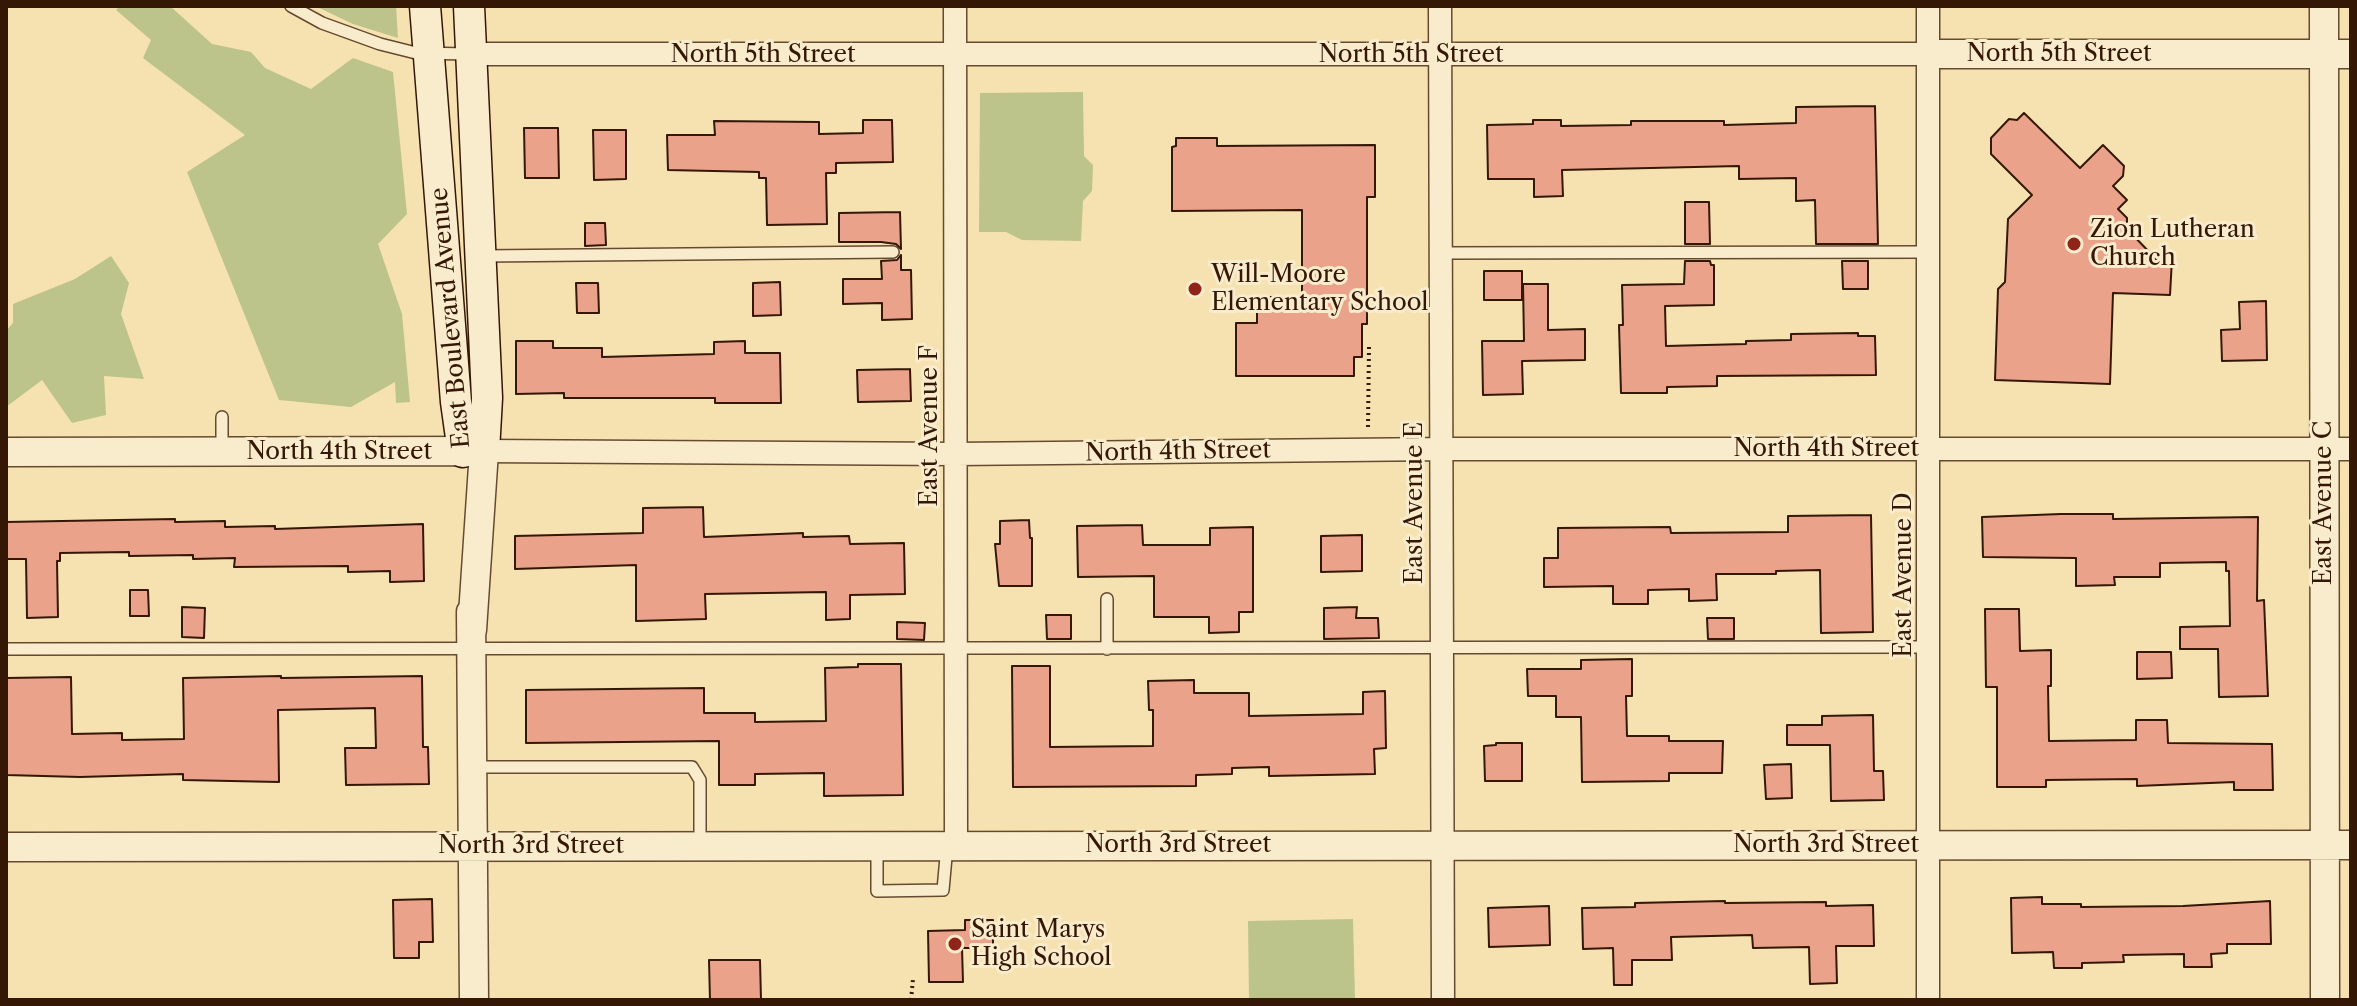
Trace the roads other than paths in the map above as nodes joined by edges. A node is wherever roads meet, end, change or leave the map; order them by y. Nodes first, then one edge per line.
1 (291, 6) edge
2 (425, 6) edge
3 (469, 6) edge
4 (955, 6) edge
5 (1440, 6) edge
6 (1928, 6) edge
7 (2324, 6) edge
8 (429, 54) junction
9 (470, 54) junction
10 (1928, 54) junction
11 (2338, 54) edge
12 (955, 55) junction
13 (1439, 55) junction
14 (893, 252) dead end
15 (1929, 252) junction
16 (1440, 253) junction
17 (479, 257) junction
18 (222, 417) dead end
19 (1441, 449) junction
20 (2337, 449) edge
21 (1930, 450) junction
22 (6, 452) edge
23 (223, 452) junction
24 (473, 452) junction
25 (956, 454) junction
26 (1107, 599) dead end
27 (472, 639) junction
28 (1442, 647) junction
29 (1930, 647) junction
30 (956, 648) junction
31 (6, 649) edge
32 (1107, 649) junction
33 (472, 767) junction
34 (1442, 845) junction
35 (1929, 845) junction
36 (2338, 845) edge
37 (472, 846) junction
38 (700, 846) junction
39 (877, 846) junction
40 (952, 846) junction
41 (6, 847) edge
42 (474, 1000) edge
43 (1443, 1000) edge
44 (1928, 1000) edge
45 (2325, 1000) edge

1 - 8 lane
2 - 8 main road, East Boulevard Avenue
3 - 9 main road, East Boulevard Avenue
4 - 12 street, East Avenue F
5 - 13 street, East Avenue E
6 - 10 street, East Avenue D
7 - 11 street, East Avenue C
8 - 9 lane
8 - 24 main road, East Boulevard Avenue
9 - 12 street, North 5th Street
9 - 17 main road, East Boulevard Avenue
10 - 11 street, North 5th Street
10 - 13 street, North 5th Street
10 - 15 street, East Avenue D
11 - 20 street, East Avenue C
12 - 13 street, North 5th Street
12 - 25 street, East Avenue F
13 - 16 street, East Avenue E
14 - 17 lane
15 - 16 lane
15 - 21 street, East Avenue D
16 - 19 street, East Avenue E
17 - 24 main road, East Boulevard Avenue
18 - 23 lane
19 - 21 street, North 4th Street
19 - 25 street, North 4th Street
19 - 28 street, East Avenue E
20 - 21 street, North 4th Street
20 - 36 street, East Avenue C
21 - 29 street, East Avenue D
22 - 23 street, North 4th Street
23 - 24 street, North 4th Street
24 - 25 street, North 4th Street
24 - 27 street, East Boulevard Avenue
25 - 30 street, East Avenue F
26 - 32 lane
27 - 30 lane
27 - 31 lane
27 - 33 street, East Boulevard Avenue
28 - 29 lane
28 - 32 lane
28 - 34 street, East Avenue E
29 - 35 street, East Avenue D
30 - 32 lane
30 - 40 street, East Avenue F
33 - 37 street, East Boulevard Avenue
33 - 38 lane
34 - 35 street, North 3rd Street
34 - 40 street, North 3rd Street
34 - 43 street, East Avenue E
35 - 36 street, North 3rd Street
35 - 44 street, East Avenue D
36 - 45 street, East Avenue C
37 - 38 street, North 3rd Street
37 - 41 street, North 3rd Street
37 - 42 street, East Boulevard Avenue
38 - 39 street, North 3rd Street
39 - 40 street, North 3rd Street
39 - 40 lane

